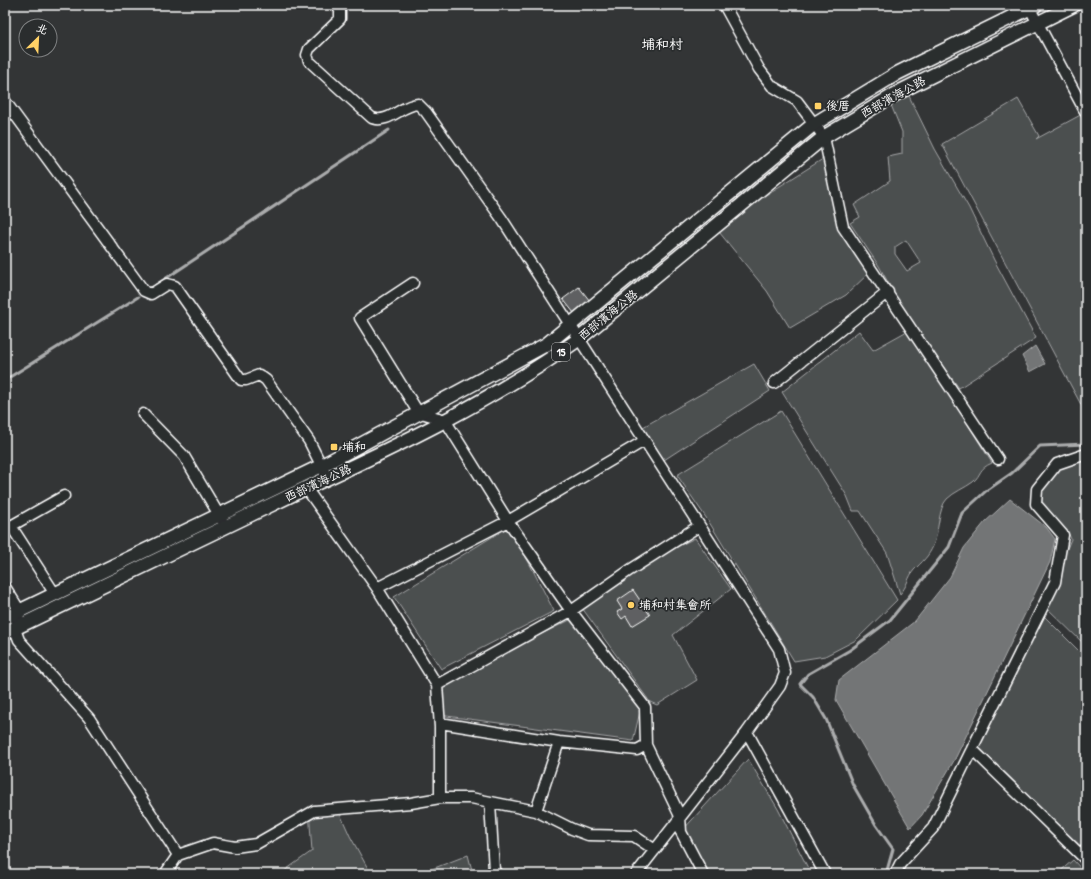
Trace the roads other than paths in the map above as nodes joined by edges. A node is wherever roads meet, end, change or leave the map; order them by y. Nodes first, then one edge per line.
1 (337, 5) edge
2 (724, 5) edge
3 (1074, 5) edge
4 (1031, 6) edge
5 (1038, 23) junction
6 (5, 101) edge
7 (1086, 112) edge
8 (814, 124) junction
9 (824, 137) junction
10 (413, 283) dead end
11 (888, 292) junction
12 (571, 325) junction
13 (579, 339) junction
14 (774, 383) dead end
15 (418, 412) junction
16 (143, 414) dead end
17 (445, 420) junction
18 (644, 441) junction
19 (1086, 454) edge
20 (998, 459) dead end
21 (321, 466) junction
22 (328, 478) junction
23 (306, 488) junction
24 (64, 496) dead end
25 (219, 515) junction
26 (508, 521) junction
27 (698, 526) junction
28 (226, 527) junction
29 (5, 587) edge
30 (377, 588) junction
31 (55, 594) junction
32 (20, 611) junction
33 (571, 611) junction
34 (5, 618) edge
35 (10, 631) edge
36 (436, 685) junction
37 (440, 723) junction
38 (747, 732) junction
39 (559, 742) junction
40 (646, 746) junction
41 (972, 749) junction
42 (440, 798) junction
43 (490, 803) junction
44 (536, 810) junction
45 (680, 816) junction
46 (655, 850) junction
47 (178, 856) junction
48 (1086, 860) edge
49 (165, 874) edge
50 (497, 874) edge
51 (636, 874) edge
52 (703, 874) edge
53 (825, 874) edge
54 (894, 874) edge

1 - 12 street
2 - 8 street
3 - 5 main road, 西部濱海公路 / 15
4 - 5 street
4 - 8 main road, 西部濱海公路 / 15
5 - 7 street
5 - 9 main road, 西部濱海公路 / 15
6 - 21 street
8 - 9 street
8 - 12 main road, 西部濱海公路 / 15
9 - 11 street
9 - 13 main road, 西部濱海公路 / 15
10 - 15 street
11 - 14 street
11 - 20 street
12 - 13 street
12 - 15 main road, 西部濱海公路 / 15
13 - 17 main road, 西部濱海公路 / 15
13 - 18 street
15 - 17 street
15 - 21 main road, 西部濱海公路 / 15
16 - 25 street
17 - 22 main road, 西部濱海公路 / 15
17 - 26 street
18 - 26 street
18 - 27 street
19 - 41 street
21 - 22 street
21 - 25 main road, 西部濱海公路 / 15
22 - 23 main road, 西部濱海公路 / 15
23 - 28 main road, 西部濱海公路 / 15
23 - 30 street
24 - 31 street
25 - 28 street
25 - 31 main road, 西部濱海公路 / 15
26 - 30 street
26 - 33 street
27 - 33 street
27 - 38 street
28 - 35 main road, 西部濱海公路 / 15
29 - 32 street
30 - 36 street
31 - 32 main road, 西部濱海公路 / 15
32 - 34 main road, 西部濱海公路 / 15
32 - 35 street
33 - 36 street
33 - 40 street
35 - 47 street
36 - 37 street
37 - 39 street
37 - 42 street
38 - 45 street
38 - 53 street
39 - 40 street
39 - 44 street
40 - 45 street
41 - 48 street
41 - 54 street
42 - 43 street
42 - 47 street
43 - 44 street
43 - 50 street
44 - 46 street
45 - 46 street
45 - 52 street
46 - 51 street
47 - 49 street

